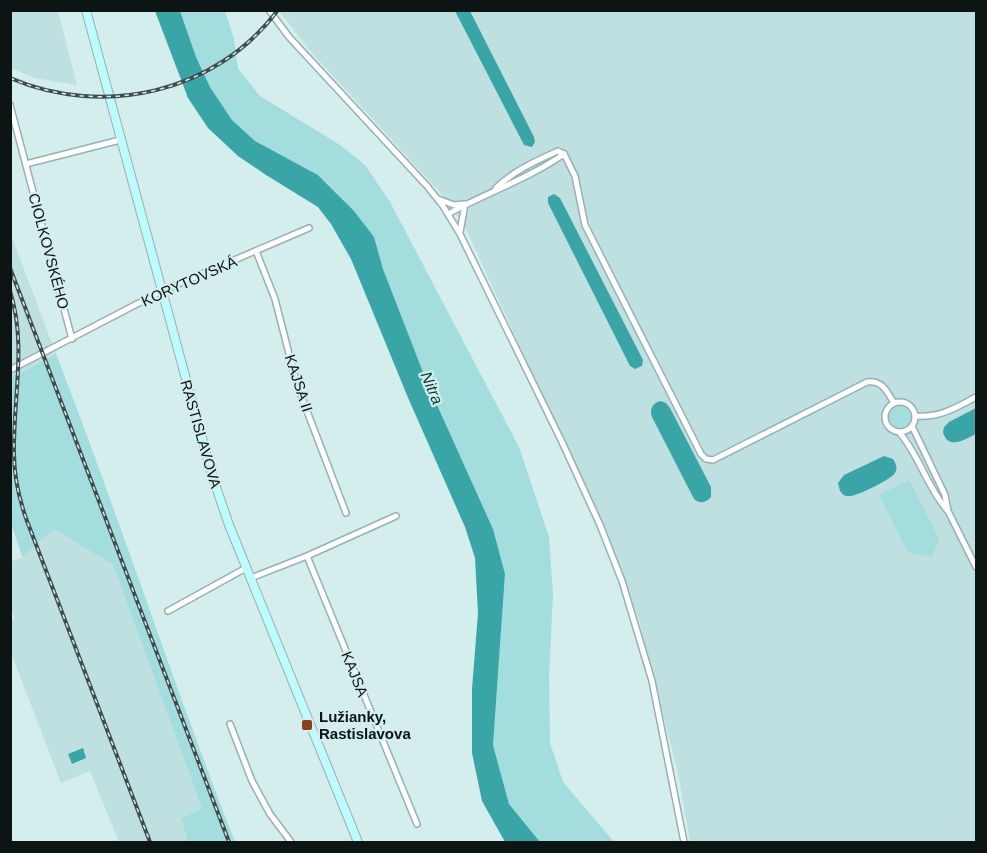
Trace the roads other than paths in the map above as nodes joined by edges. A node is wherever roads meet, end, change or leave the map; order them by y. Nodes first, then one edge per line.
1 (86, 10) edge
2 (269, 10) edge
3 (10, 105) edge
4 (120, 140) junction
5 (26, 164) junction
6 (438, 199) junction
7 (465, 204) junction
8 (448, 214) junction
9 (309, 228) dead end
10 (460, 234) junction
11 (256, 251) junction
12 (162, 291) junction
13 (72, 339) junction
14 (10, 370) edge
15 (976, 397) edge
16 (894, 404) junction
17 (915, 416) junction
18 (912, 426) junction
19 (899, 432) junction
20 (948, 511) junction
21 (346, 513) dead end
22 (396, 516) dead end
23 (307, 556) junction
24 (976, 567) edge
25 (246, 568) junction
26 (251, 578) junction
27 (168, 611) dead end
28 (230, 724) dead end
29 (417, 824) dead end
30 (291, 843) edge
31 (358, 843) edge
32 (684, 843) edge

1 - 4 street, RASTISLAVOVA
2 - 6 street
3 - 5 street, CIOLKOVSKÉHO
4 - 5 street
4 - 12 street, RASTISLAVOVA
5 - 13 street, CIOLKOVSKÉHO
6 - 7 street
6 - 8 street
7 - 8 street
7 - 10 street
7 - 16 street
8 - 10 street
9 - 11 street, KORYTOVSKÁ
10 - 32 street
11 - 12 street, KORYTOVSKÁ
11 - 21 street, KAJSA II
12 - 13 street, KORYTOVSKÁ
12 - 25 street, RASTISLAVOVA
13 - 14 street, KORYTOVSKÁ
15 - 17 street
16 - 17 street
16 - 19 street
17 - 18 street
18 - 19 street
18 - 20 street
19 - 20 street
20 - 24 street
22 - 23 street
23 - 26 street
23 - 29 street, KAJSA
25 - 26 street, RASTISLAVOVA
25 - 27 street
26 - 31 street, RASTISLAVOVA
28 - 30 street

